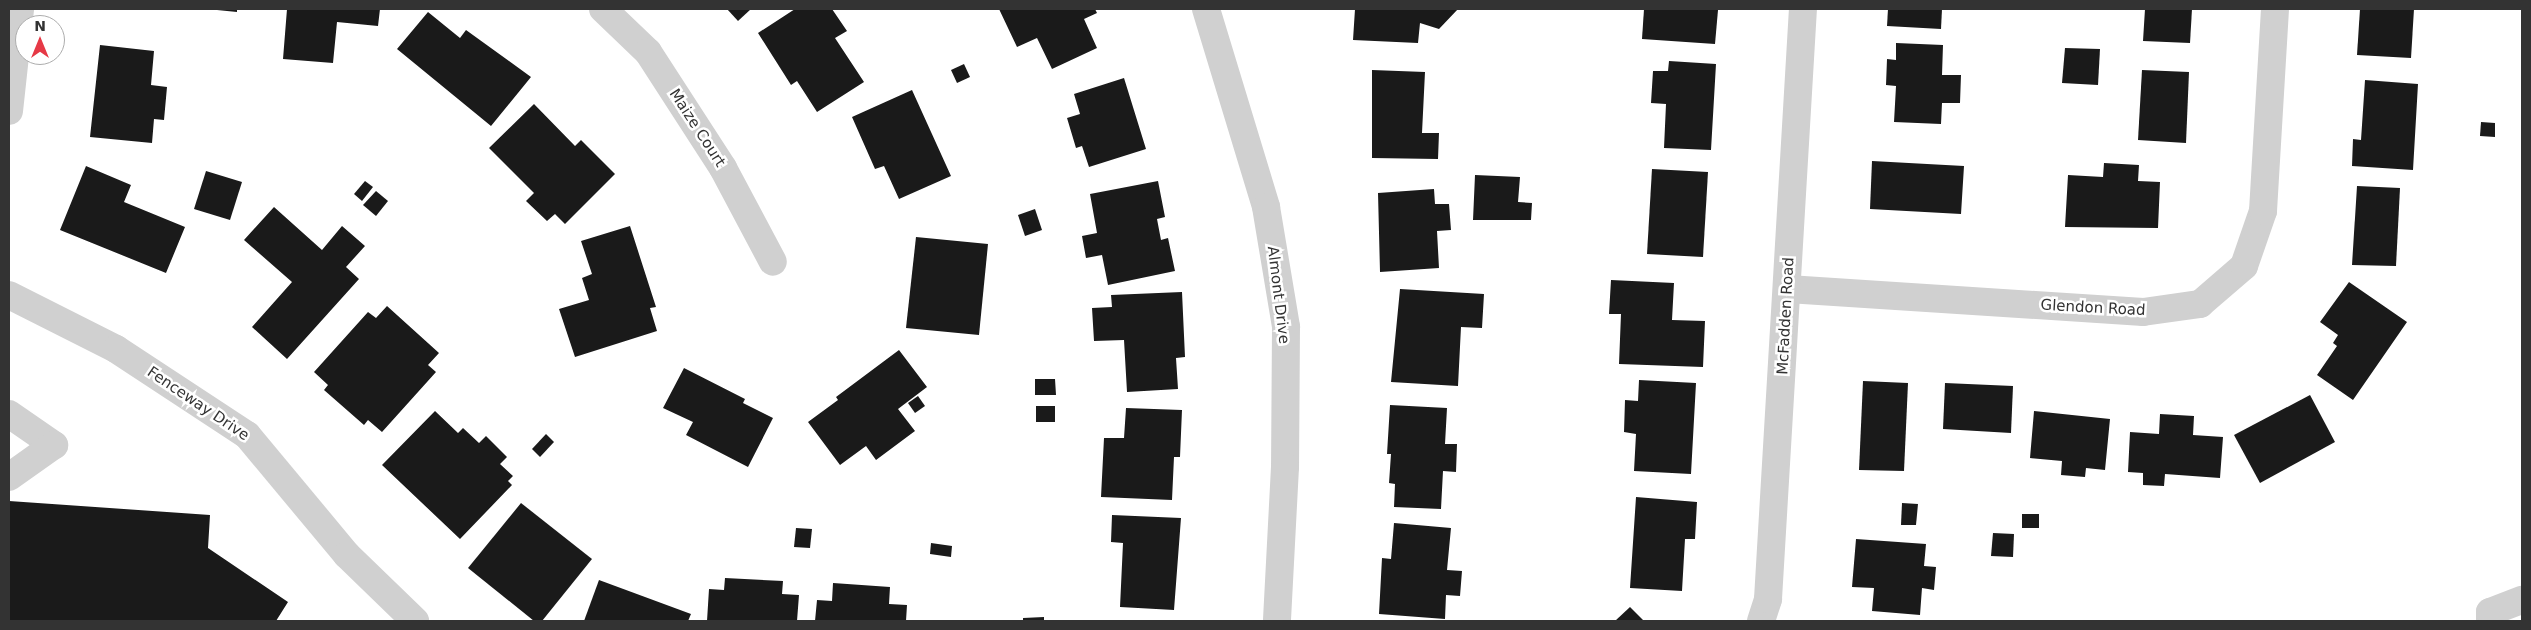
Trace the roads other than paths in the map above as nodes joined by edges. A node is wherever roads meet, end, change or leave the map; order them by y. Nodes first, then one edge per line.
1 (20, 9) edge
2 (603, 9) edge
3 (1206, 9) edge
4 (1803, 9) edge
5 (2275, 9) edge
6 (9, 111) edge
7 (772, 262) dead end
8 (1788, 289) junction
9 (9, 295) edge
10 (9, 414) edge
11 (9, 477) edge
12 (2522, 600) edge
13 (415, 621) edge
14 (1277, 621) edge
15 (1761, 621) edge
16 (2490, 621) edge

1 - 6 street
2 - 7 street, Maize Court
3 - 14 street, Almont Drive
4 - 8 street, McFadden Road
5 - 8 street, Glendon Road
8 - 15 street, McFadden Road
9 - 13 street, Fenceway Drive
10 - 11 street
12 - 16 street

